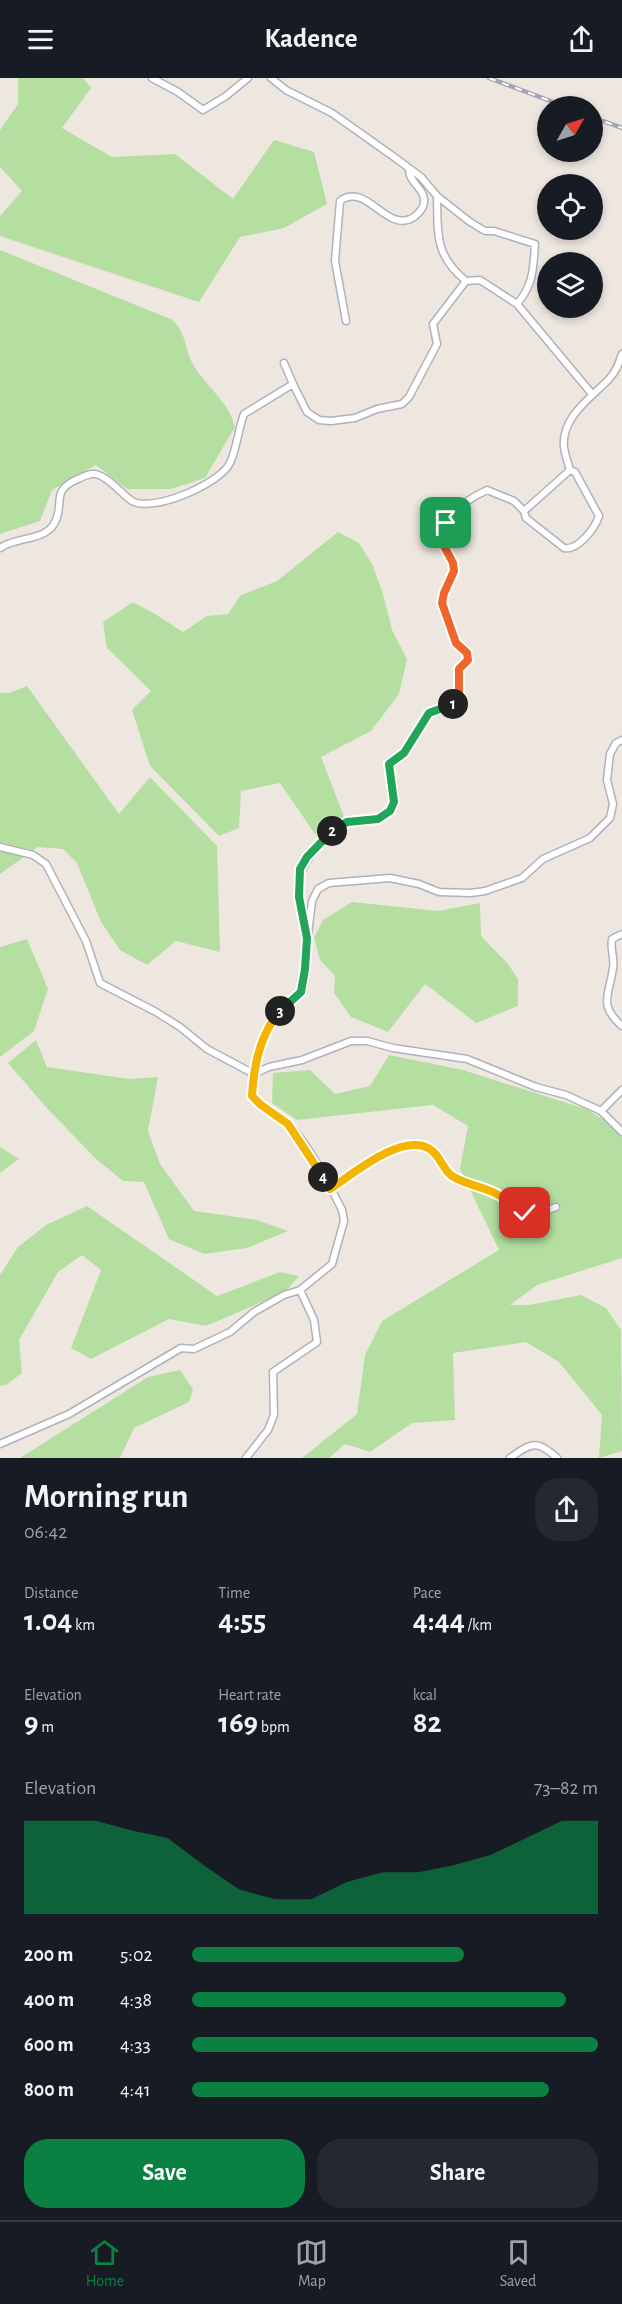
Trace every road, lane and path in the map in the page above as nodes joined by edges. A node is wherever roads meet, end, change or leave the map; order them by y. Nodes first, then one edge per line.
1 (152, 78) edge
2 (248, 78) edge
3 (271, 78) edge
4 (409, 170) junction
5 (437, 196) junction
6 (466, 281) junction
7 (517, 304) junction
8 (346, 321) dead end
9 (622, 354) edge
10 (284, 363) dead end
11 (293, 384) junction
12 (592, 394) junction
13 (570, 470) junction
14 (524, 511) junction
15 (0, 548) edge
16 (622, 740) edge
17 (0, 847) edge
18 (622, 934) edge
19 (307, 938) junction
20 (622, 1026) edge
21 (254, 1074) junction
22 (622, 1090) edge
23 (601, 1111) junction
24 (622, 1132) edge
25 (330, 1189) junction
26 (556, 1207) dead end
27 (300, 1290) junction
28 (0, 1444) edge
29 (246, 1458) edge
30 (510, 1458) edge
31 (557, 1458) edge

1 - 2 street
3 - 4 street
4 - 5 street
4 - 8 street
5 - 6 street
5 - 7 street
6 - 7 street
6 - 11 street
7 - 12 street
9 - 12 street
10 - 11 street
11 - 15 street
12 - 13 street
13 - 14 street
13 - 14 street
14 - 19 street
16 - 19 street
17 - 21 street
18 - 20 street
19 - 21 street
21 - 23 street
21 - 25 street
22 - 23 street
23 - 24 street
25 - 26 street
25 - 27 street
27 - 28 street
27 - 29 street
30 - 31 street

